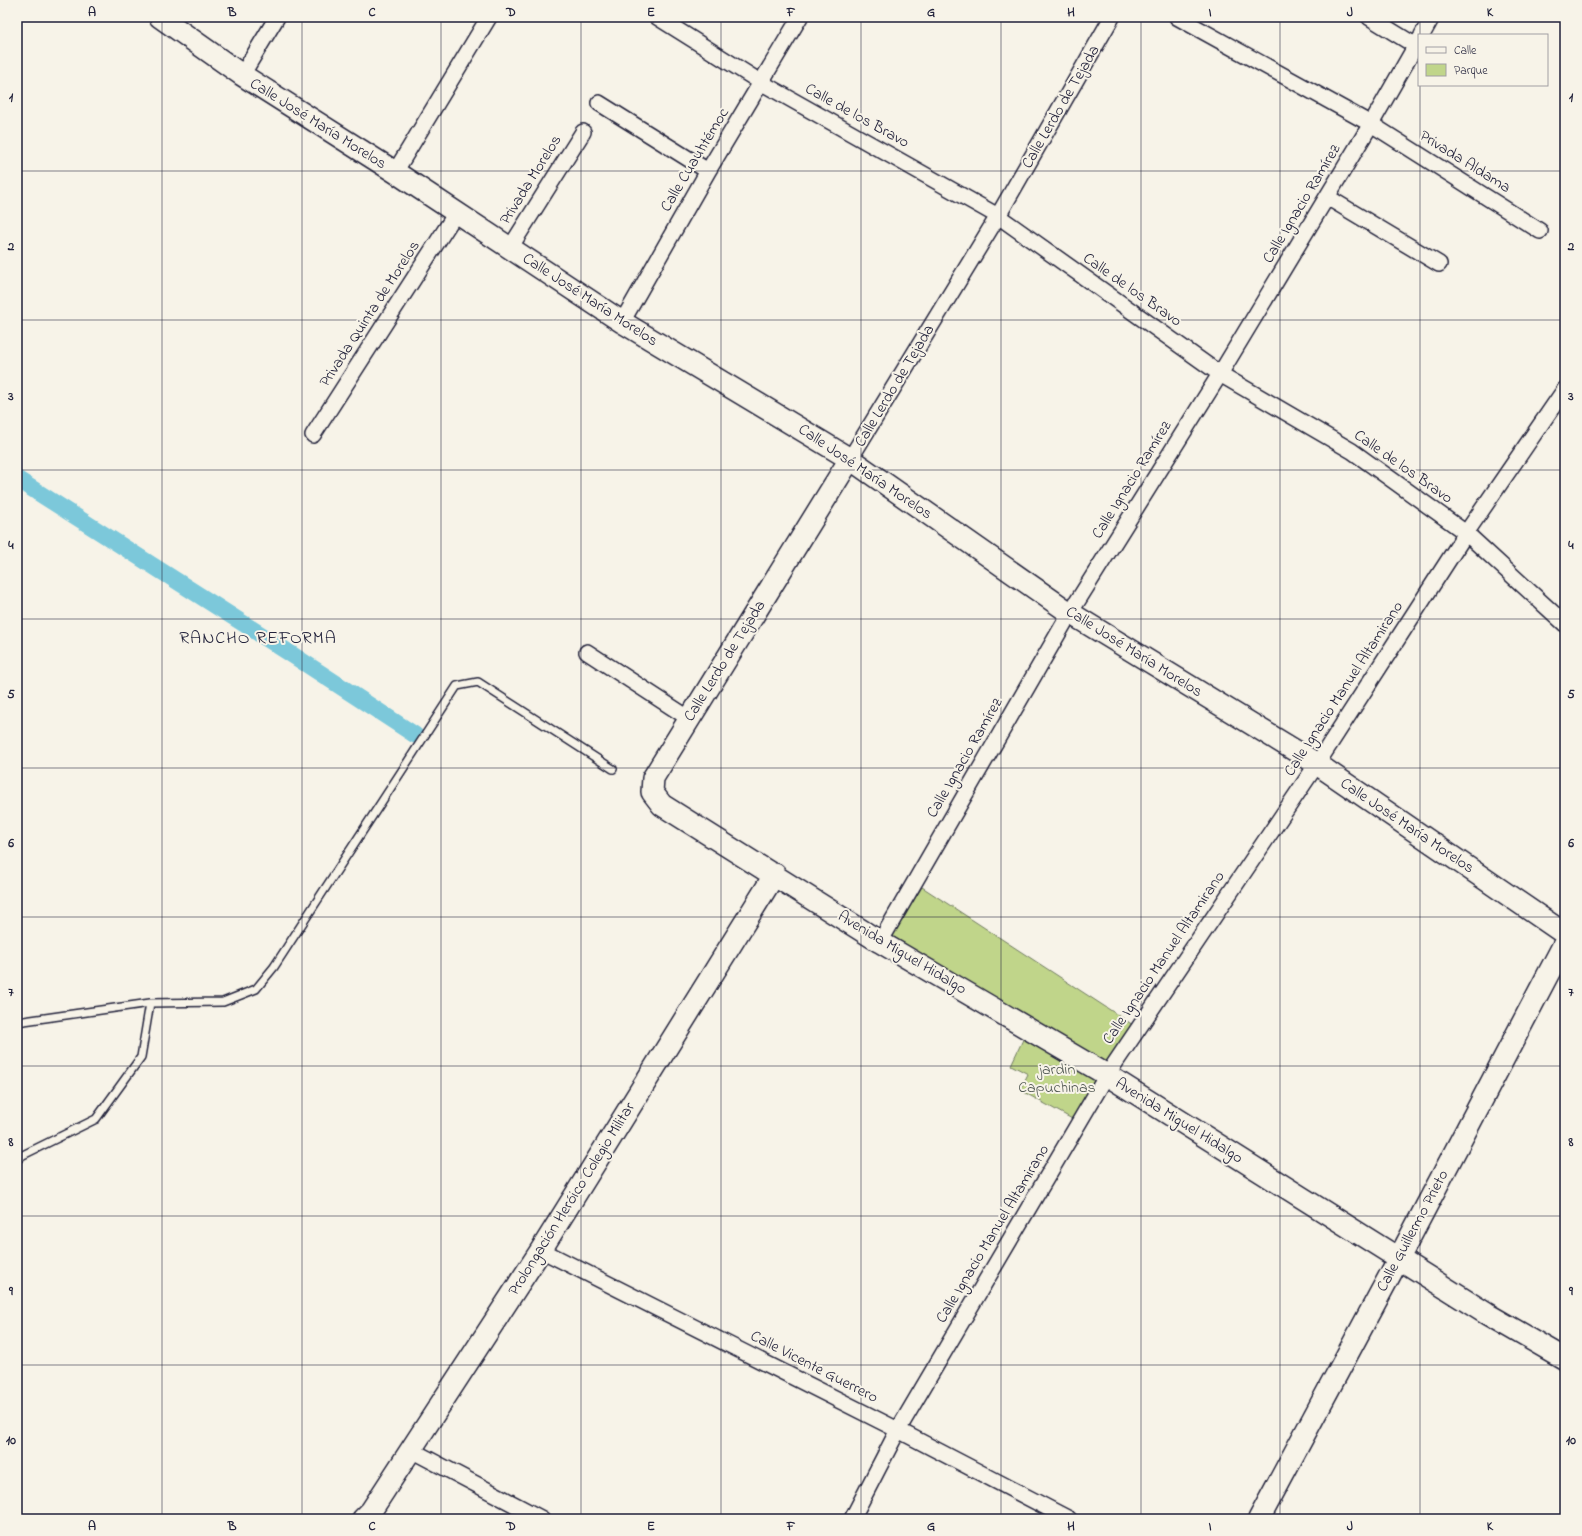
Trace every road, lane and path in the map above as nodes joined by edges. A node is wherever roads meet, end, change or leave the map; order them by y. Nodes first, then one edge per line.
1 (160, 17) edge
2 (277, 17) edge
3 (489, 17) edge
4 (657, 17) edge
5 (800, 17) edge
6 (1112, 17) edge
7 (1177, 17) edge
8 (1369, 17) edge
9 (1432, 17) edge
10 (1422, 34) edge
11 (1418, 40) edge
12 (1418, 42) edge
13 (242, 75) junction
14 (762, 83) junction
15 (599, 103) dead end
16 (1371, 124) junction
17 (583, 132) dead end
18 (708, 171) junction
19 (394, 172) junction
20 (1327, 197) junction
21 (456, 213) junction
22 (998, 216) junction
23 (1540, 231) dead end
24 (510, 248) junction
25 (1439, 264) dead end
26 (622, 322) junction
27 (1220, 374) junction
28 (1565, 389) edge
29 (313, 435) dead end
30 (850, 459) junction
31 (1466, 533) junction
32 (1070, 613) junction
33 (1565, 624) edge
34 (587, 652) dead end
35 (690, 719) junction
36 (1317, 764) junction
37 (613, 769) dead end
38 (652, 792) joint
39 (775, 874) junction
40 (1565, 934) edge
41 (880, 942) junction
42 (1565, 942) edge
43 (150, 1003) junction
44 (17, 1022) edge
45 (1107, 1075) junction
46 (17, 1160) edge
47 (541, 1250) junction
48 (1398, 1260) junction
49 (1565, 1359) edge
50 (898, 1430) junction
51 (411, 1450) junction
52 (363, 1519) edge
53 (542, 1519) edge
54 (852, 1519) edge
55 (1069, 1519) edge
56 (1259, 1519) edge

1 - 13 street, Calle José María Morelos
2 - 13 street
3 - 19 street
4 - 14 street, Calle de los Bravo
5 - 14 street, Calle Cuauhtémoc
6 - 22 street, Calle Lerdo de Tejada
7 - 16 street, Privada Aldama
8 - 11 street
9 - 10 street, Calle Ignacio Ramírez
12 - 16 street, Calle Ignacio Ramírez
13 - 19 street, Calle José María Morelos
14 - 18 street, Calle Cuauhtémoc
14 - 22 street, Calle de los Bravo
15 - 18 street
16 - 20 street, Calle Ignacio Ramírez
16 - 23 street, Privada Aldama
17 - 24 street, Privada Morelos
18 - 26 street, Calle Cuauhtémoc
19 - 21 street, Calle José María Morelos
20 - 25 street
20 - 27 street, Calle Ignacio Ramírez
21 - 24 street, Calle José María Morelos
21 - 29 street, Privada Quinta de Morelos
22 - 27 street, Calle de los Bravo
22 - 30 street, Calle Lerdo de Tejada
24 - 26 street, Calle José María Morelos
26 - 30 street, Calle José María Morelos
27 - 31 street, Calle de los Bravo
27 - 32 street, Calle Ignacio Ramírez
28 - 31 street, Calle Ignacio Manuel Altamirano
30 - 32 street, Calle José María Morelos
30 - 35 street, Calle Lerdo de Tejada
31 - 33 street, Calle de los Bravo
31 - 36 street, Calle Ignacio Manuel Altamirano
32 - 36 street, Calle José María Morelos
32 - 41 street, Calle Ignacio Ramírez
34 - 35 street
35 - 38 street, Calle Lerdo de Tejada
36 - 40 street, Calle José María Morelos
36 - 45 street, Calle Ignacio Manuel Altamirano
37 - 43 lane
38 - 39 street, Avenida Miguel Hidalgo
39 - 41 street, Avenida Miguel Hidalgo
39 - 47 street, Prolongación Heróico Colegio Militar
41 - 45 street, Avenida Miguel Hidalgo
42 - 48 street, Calle Guillermo Prieto
43 - 44 lane
43 - 46 lane
45 - 48 street, Avenida Miguel Hidalgo
45 - 50 street, Calle Ignacio Manuel Altamirano
47 - 50 street, Calle Vicente Guerrero
47 - 51 street, Prolongación Heróico Colegio Militar
48 - 49 street, Avenida Miguel Hidalgo
48 - 56 street, Calle Guillermo Prieto
50 - 54 street, Calle Ignacio Manuel Altamirano
50 - 55 street, Calle Vicente Guerrero
51 - 52 street, Prolongación Heróico Colegio Militar
51 - 53 street

